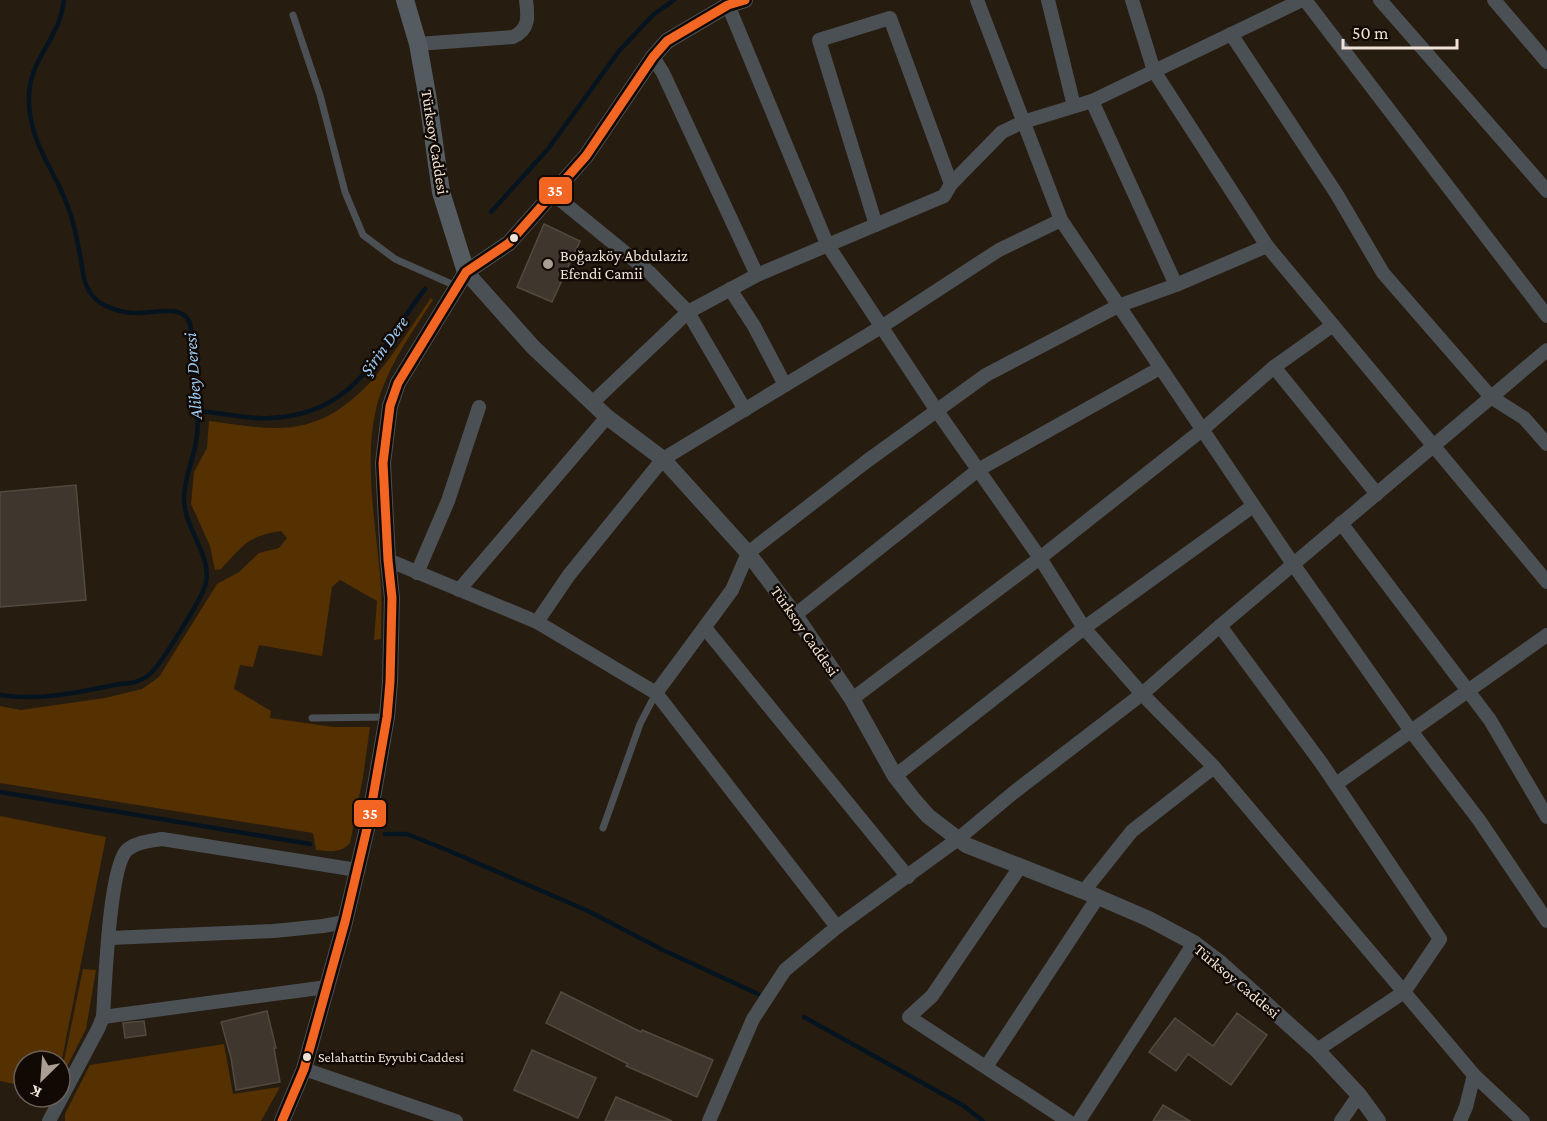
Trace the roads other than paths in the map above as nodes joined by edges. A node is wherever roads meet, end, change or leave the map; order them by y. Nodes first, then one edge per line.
1 (405, 0) edge
2 (526, 0) edge
3 (745, 0) edge
4 (977, 0) edge
5 (1048, 0) edge
6 (1132, 0) edge
7 (1304, 0) edge
8 (1380, 0) edge
9 (1494, 0) edge
10 (728, 5) junction
11 (293, 15) dead end
12 (1231, 34) junction
13 (418, 44) junction
14 (653, 57) junction
15 (1547, 62) edge
16 (1154, 71) junction
17 (1092, 101) junction
18 (1074, 106) junction
19 (1023, 122) junction
20 (951, 184) junction
21 (1547, 191) edge
22 (552, 193) junction
23 (1060, 220) junction
24 (876, 225) junction
25 (826, 244) junction
26 (1267, 246) junction
27 (757, 275) junction
28 (461, 279) junction
29 (1176, 285) junction
30 (730, 289) junction
31 (1118, 306) junction
32 (688, 312) junction
33 (1547, 316) edge
34 (1333, 325) junction
35 (881, 327) junction
36 (1547, 350) edge
37 (1274, 367) junction
38 (1160, 368) junction
39 (786, 385) junction
40 (1491, 397) junction
41 (592, 403) junction
42 (479, 407) dead end
43 (745, 410) junction
44 (937, 411) junction
45 (607, 417) junction
46 (1202, 430) junction
47 (1547, 444) edge
48 (1434, 445) junction
49 (663, 459) junction
50 (978, 470) junction
51 (1377, 494) junction
52 (1253, 506) junction
53 (1341, 523) junction
54 (748, 553) junction
55 (1040, 558) junction
56 (388, 561) junction
57 (1293, 564) junction
58 (417, 573) junction
59 (1547, 582) edge
60 (459, 590) junction
61 (795, 615) junction
62 (537, 622) junction
63 (1220, 626) junction
64 (705, 628) junction
65 (1084, 628) junction
66 (1547, 635) edge
67 (1467, 692) junction
68 (656, 693) junction
69 (1142, 694) junction
70 (852, 699) junction
71 (387, 717) junction
72 (312, 718) dead end
73 (1411, 731) junction
74 (1214, 767) junction
75 (895, 776) junction
76 (1336, 784) junction
77 (1547, 817) edge
78 (603, 828) dead end
79 (958, 839) junction
80 (1020, 867) junction
81 (357, 870) junction
82 (908, 877) junction
83 (1091, 894) junction
84 (1547, 921) edge
85 (345, 922) junction
86 (837, 927) junction
87 (110, 938) junction
88 (1194, 943) junction
89 (327, 987) junction
90 (1404, 992) junction
91 (103, 1017) junction
92 (1317, 1050) junction
93 (986, 1067) junction
94 (304, 1069) junction
95 (1474, 1075) junction
96 (1359, 1095) junction
97 (49, 1121) edge
98 (282, 1121) edge
99 (456, 1121) edge
100 (709, 1121) edge
101 (1068, 1121) edge
102 (1079, 1121) edge
103 (1341, 1121) edge
104 (1378, 1121) edge
105 (1460, 1121) edge
106 (1523, 1121) edge

1 - 13 main road, Türksoy Caddesi
2 - 13 street
3 - 10 street
4 - 19 street
5 - 18 street
6 - 16 street
7 - 12 street
7 - 33 street
8 - 21 street
9 - 15 street
10 - 14 street
10 - 25 street
11 - 28 lane
12 - 16 street
12 - 40 street
13 - 28 main road, Türksoy Caddesi
14 - 22 street
14 - 27 street
16 - 17 street
16 - 26 street
17 - 18 street
17 - 29 street
18 - 19 street
19 - 20 street
19 - 23 street
20 - 24 street
20 - 24 street
22 - 28 street
22 - 32 street
23 - 31 street
23 - 35 street
24 - 25 street
25 - 27 street
25 - 35 street
26 - 29 street
26 - 34 street
27 - 30 street
28 - 41 street, Türksoy Caddesi
28 - 56 street
29 - 31 street
30 - 32 street
30 - 39 street
31 - 38 street
31 - 44 street
32 - 41 street
32 - 43 street
34 - 37 street
34 - 48 street
35 - 39 street
35 - 44 street
36 - 40 street
37 - 46 street
37 - 51 street
38 - 46 street
38 - 50 street
39 - 43 street
40 - 47 street
40 - 48 street
41 - 45 street, Türksoy Caddesi
42 - 58 street
43 - 49 street
44 - 50 street
44 - 54 street
45 - 49 street, Türksoy Caddesi
45 - 60 street
46 - 52 street
46 - 55 street
48 - 51 street
48 - 59 street
49 - 54 street, Türksoy Caddesi
49 - 62 street
50 - 55 street
50 - 61 street
51 - 53 street
52 - 57 street
52 - 65 street
53 - 57 street
53 - 67 street
54 - 61 street, Türksoy Caddesi
54 - 64 street
55 - 65 street
55 - 70 street
56 - 58 street
56 - 71 street
57 - 63 street
57 - 73 street
58 - 60 street
60 - 62 street
61 - 70 street, Türksoy Caddesi
62 - 68 street
63 - 69 street
63 - 76 street
64 - 68 street
64 - 82 street
65 - 69 street
65 - 75 street
66 - 67 street
67 - 73 street
67 - 77 street
68 - 78 lane
68 - 86 street
69 - 74 street
69 - 79 street
70 - 75 street, Türksoy Caddesi
71 - 72 lane
71 - 81 street
73 - 76 street
73 - 84 street
74 - 83 street
74 - 90 street
75 - 79 street, Türksoy Caddesi
76 - 90 street
79 - 80 street, Türksoy Caddesi
79 - 82 street
80 - 83 street, Türksoy Caddesi
80 - 93 street
81 - 85 street
81 - 87 street
82 - 86 street
83 - 88 street, Türksoy Caddesi
83 - 93 street
85 - 87 street
85 - 89 street
86 - 100 street
87 - 91 street
88 - 92 street, Türksoy Caddesi
88 - 102 street
89 - 91 street
89 - 94 street
90 - 92 street
90 - 95 street
91 - 97 street
92 - 96 street, Türksoy Caddesi
93 - 101 street
94 - 98 street
94 - 99 street
95 - 105 street
95 - 106 street
96 - 103 street
96 - 104 street, Türksoy Caddesi

